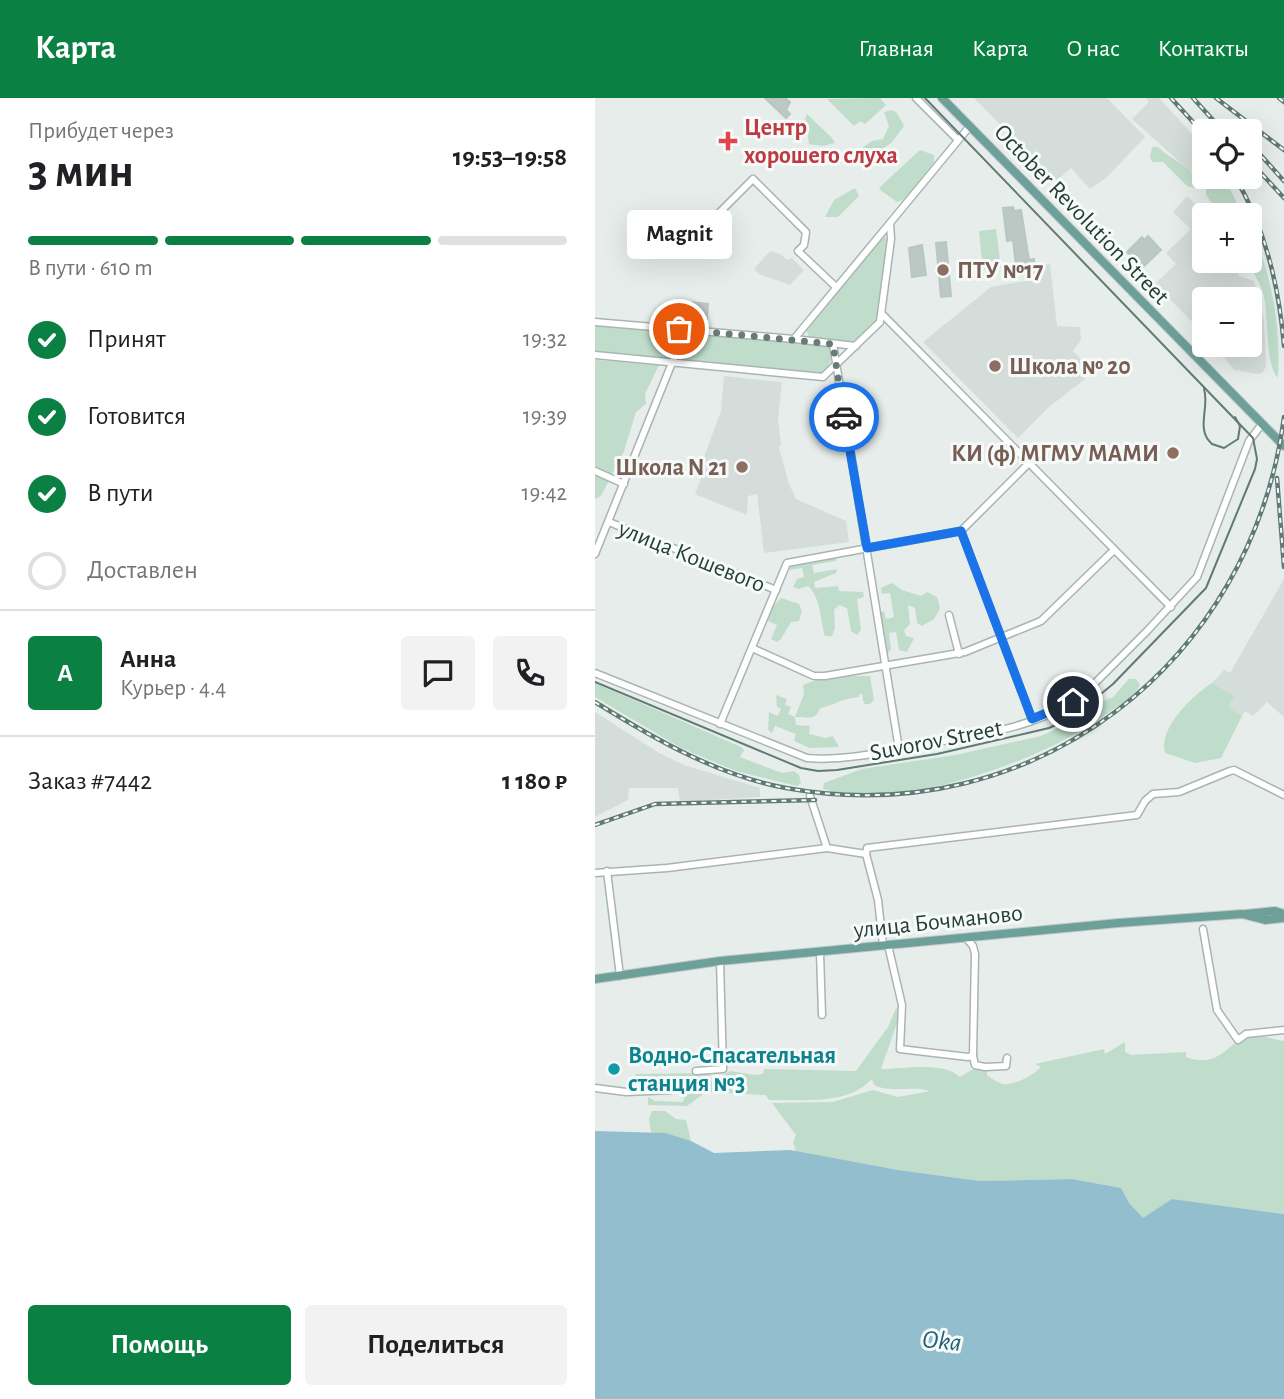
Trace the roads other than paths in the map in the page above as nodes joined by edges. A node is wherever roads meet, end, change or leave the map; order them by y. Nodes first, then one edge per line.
1 (916, 98) edge
2 (942, 98) edge
3 (970, 126) junction
4 (958, 140) junction
5 (890, 223) junction
6 (705, 227) dead end
7 (837, 288) junction
8 (883, 315) junction
9 (595, 321) edge
10 (704, 331) junction
11 (794, 339) junction
12 (833, 344) junction
13 (856, 346) junction
14 (595, 355) edge
15 (673, 363) junction
16 (836, 368) junction
17 (1262, 424) junction
18 (1284, 446) edge
19 (1029, 463) junction
20 (595, 471) edge
21 (624, 484) junction
22 (608, 522) junction
23 (961, 531) junction
24 (867, 548) junction
25 (1114, 550) junction
26 (595, 554) edge
27 (776, 590) junction
28 (1171, 607) junction
29 (949, 615) dead end
30 (1001, 637) junction
31 (752, 648) junction
32 (958, 654) junction
33 (886, 668) junction
34 (595, 673) edge
35 (1032, 719) junction
36 (720, 724) junction
37 (899, 749) junction
38 (1284, 795) edge
39 (810, 796) dead end
40 (827, 848) junction
41 (866, 854) junction
42 (607, 872) junction
43 (595, 873) edge
44 (1284, 916) edge
45 (1203, 929) dead end
46 (966, 938) junction
47 (886, 945) junction
48 (820, 952) junction
49 (720, 961) junction
50 (620, 976) junction
51 (595, 979) edge
52 (822, 1015) dead end
53 (1284, 1030) edge
54 (973, 1056) junction
55 (1007, 1058) dead end
56 (696, 1071) dead end
57 (595, 1088) edge
58 (671, 1090) dead end

1 - 4 street
2 - 3 main road, October Revolution Street
3 - 4 street
3 - 17 main road, October Revolution Street
4 - 5 street
5 - 7 street
5 - 8 street
6 - 7 street
7 - 11 street
8 - 13 street
8 - 19 street
9 - 10 street
10 - 11 street
10 - 15 street
11 - 12 street
12 - 13 street
12 - 16 street
13 - 16 street
14 - 15 street
15 - 16 street
15 - 21 street
16 - 24 street
17 - 18 main road, October Revolution Street
17 - 28 street, Suvorov Street
19 - 23 street
19 - 25 street
20 - 21 street
21 - 22 street
22 - 26 street
22 - 27 street, улица Кошевого
23 - 24 street
23 - 30 street
24 - 27 street
24 - 33 street
25 - 28 street
25 - 30 street
27 - 31 street
28 - 35 street, Suvorov Street
29 - 32 street
30 - 32 street
30 - 35 street
31 - 33 street
31 - 36 street
32 - 33 street
33 - 37 street
34 - 36 street, Suvorov Street
35 - 37 street, Suvorov Street
36 - 37 street, Suvorov Street
38 - 41 street
39 - 40 street
40 - 41 street
40 - 42 street
41 - 47 street
42 - 43 street
42 - 50 street
44 - 46 main road, улица Бочманово
45 - 53 street
46 - 47 main road, улица Бочманово
46 - 54 street
47 - 48 main road, улица Бочманово
47 - 54 street
48 - 49 main road, улица Бочманово
48 - 52 street
49 - 50 main road, улица Бочманово
49 - 56 street
50 - 51 main road, улица Бочманово
54 - 55 street
57 - 58 street

